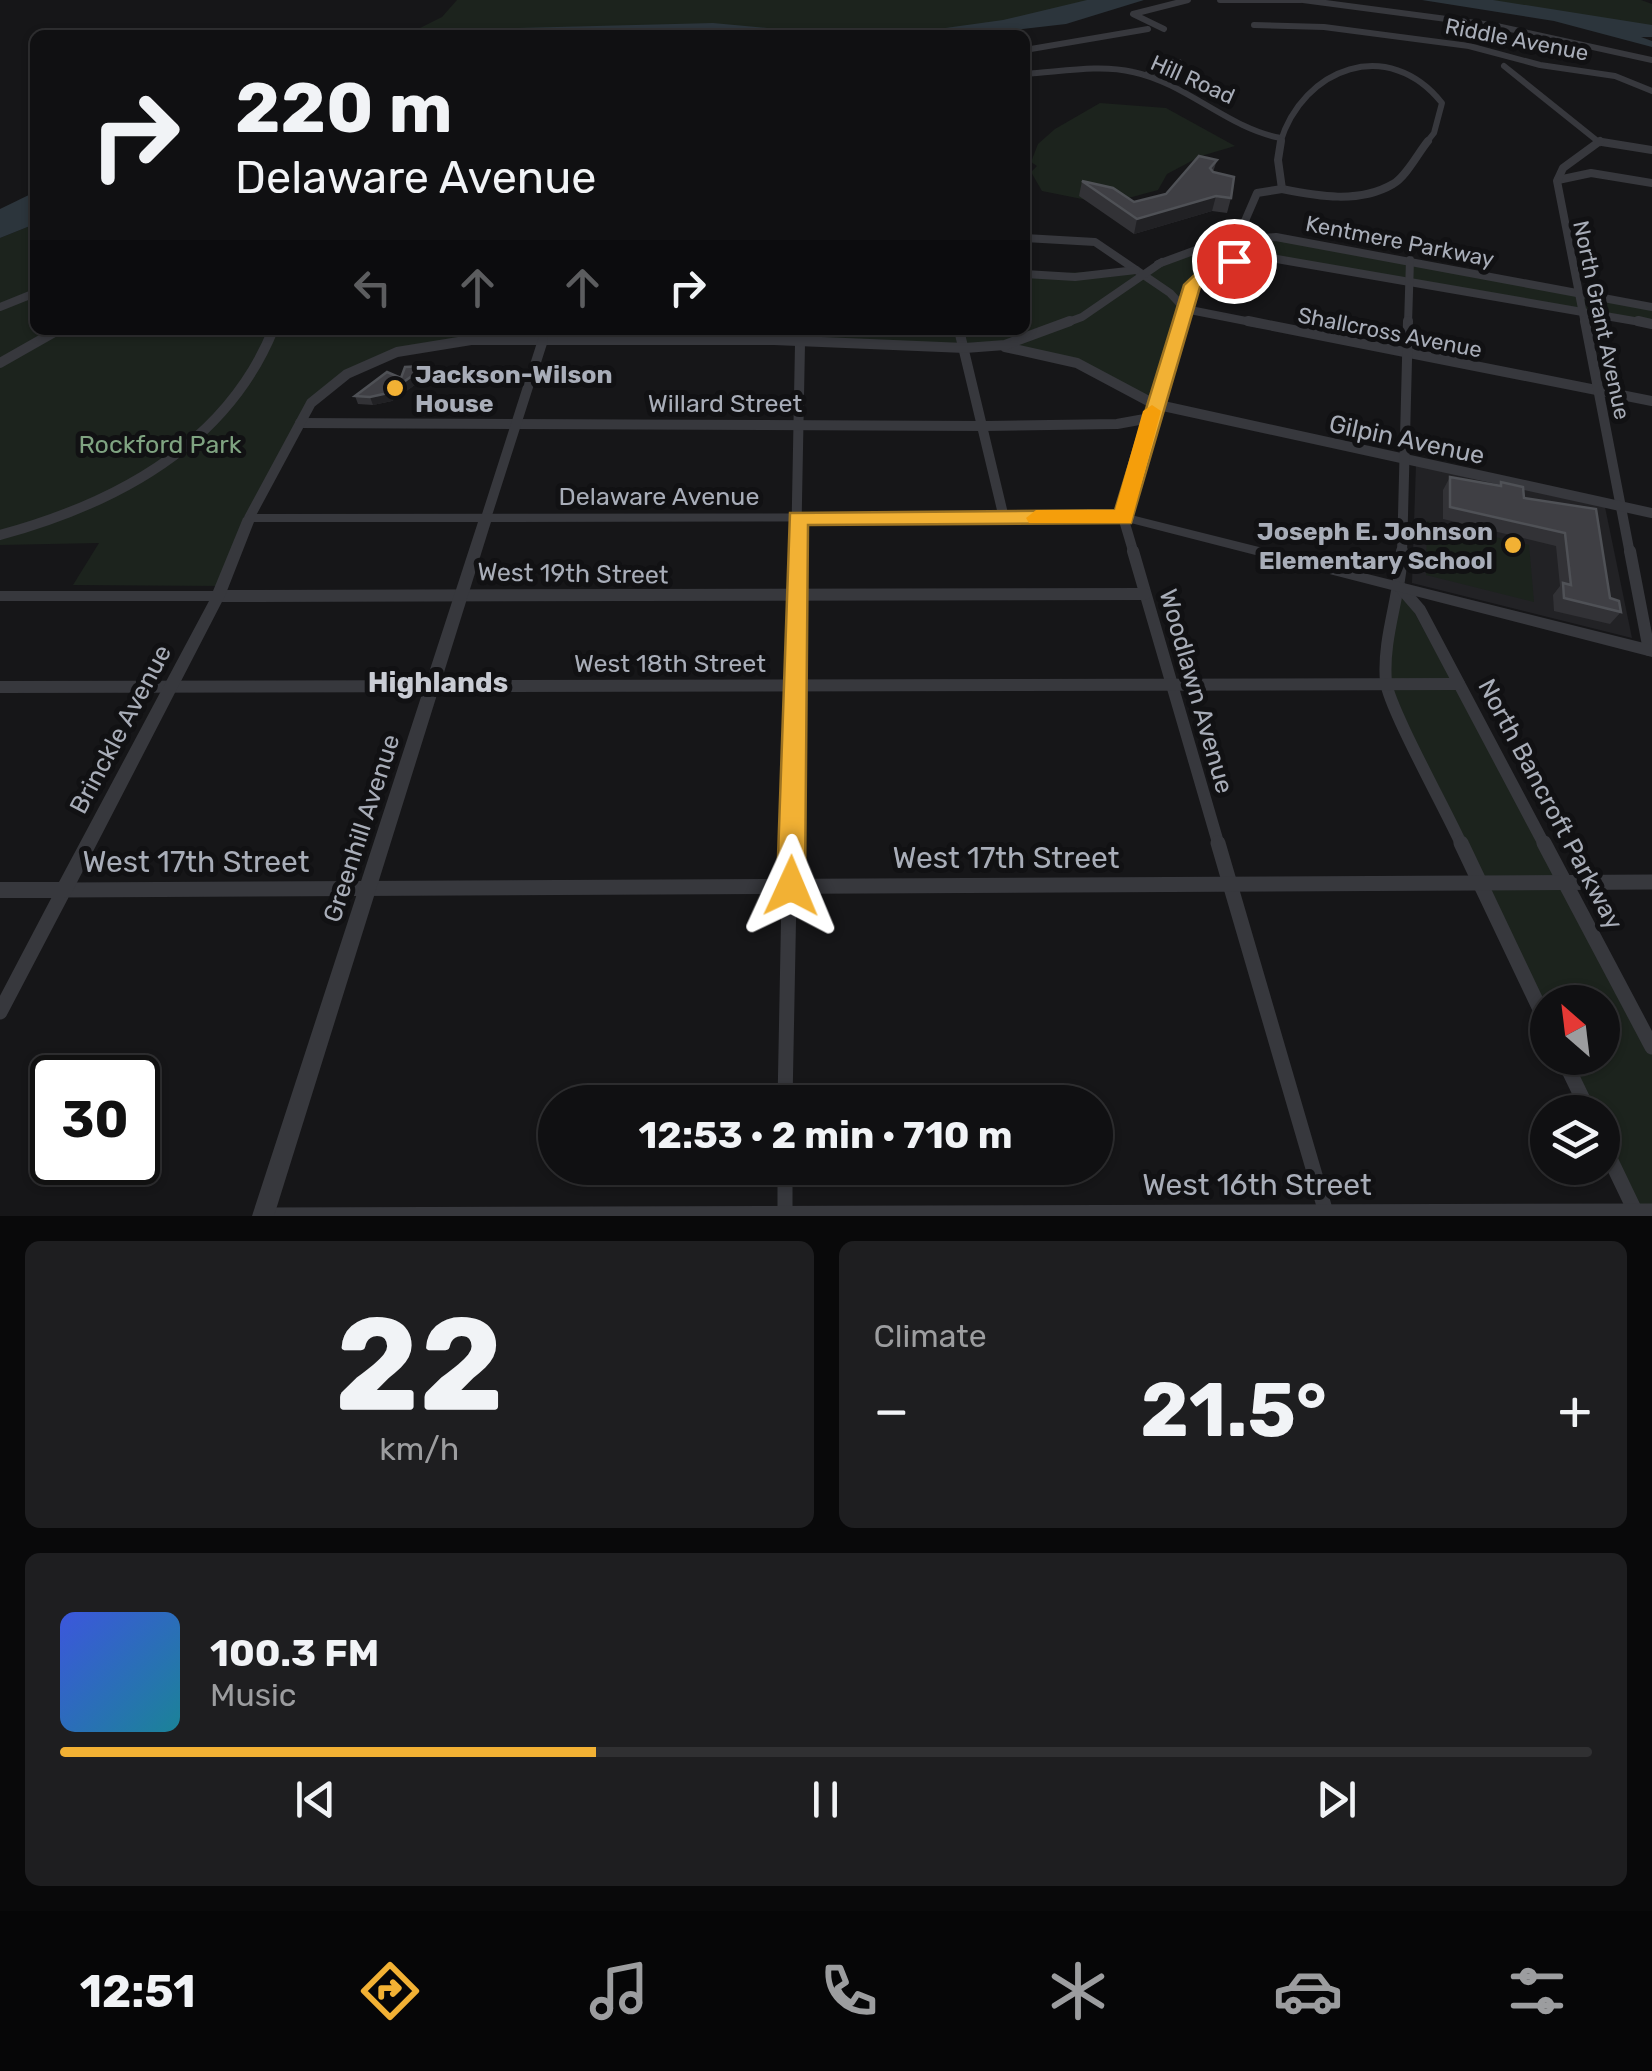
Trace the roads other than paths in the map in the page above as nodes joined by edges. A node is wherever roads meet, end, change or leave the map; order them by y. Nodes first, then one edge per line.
1 (1188, 0) edge
2 (1220, 0) edge
3 (1302, 0) edge
4 (1254, 25) dead end
5 (1148, 29) dead end
6 (1164, 29) dead end
7 (1030, 49) edge
8 (1652, 60) edge
9 (1504, 66) dead end
10 (1164, 69) dead end
11 (1030, 74) edge
12 (1145, 75) junction
13 (1652, 91) edge
14 (1281, 138) junction
15 (1602, 142) junction
16 (1652, 150) edge
17 (1557, 181) junction
18 (1652, 183) edge
19 (1282, 189) junction
20 (1238, 236) junction
21 (1030, 238) edge
22 (1410, 260) junction
23 (1162, 262) junction
24 (1132, 271) junction
25 (1030, 274) edge
26 (1143, 278) junction
27 (1409, 280) junction
28 (1192, 285) junction
29 (1130, 288) junction
30 (1162, 288) junction
31 (1578, 294) junction
32 (30, 295) edge
33 (0, 307) edge
34 (1652, 307) edge
35 (1185, 309) junction
36 (1582, 311) junction
37 (1652, 324) edge
38 (49, 335) edge
39 (272, 335) edge
40 (796, 335) edge
41 (961, 335) edge
42 (543, 340) junction
43 (800, 344) junction
44 (996, 346) junction
45 (965, 348) junction
46 (1407, 354) junction
47 (0, 363) edge
48 (1598, 390) junction
49 (1652, 401) edge
50 (1154, 404) junction
51 (1150, 418) junction
52 (799, 422) junction
53 (300, 423) junction
54 (516, 424) junction
55 (985, 426) junction
56 (1404, 459) junction
57 (1623, 507) junction
58 (1652, 513) edge
59 (249, 518) junction
60 (486, 518) junction
61 (797, 518) junction
62 (1004, 518) junction
63 (1124, 518) junction
64 (0, 535) edge
65 (1401, 588) junction
66 (462, 594) junction
67 (1145, 594) junction
68 (218, 596) junction
69 (796, 597) junction
70 (3, 599) edge
71 (1650, 650) edge
72 (1386, 684) junction
73 (1459, 684) junction
74 (1171, 685) junction
75 (171, 686) junction
76 (432, 686) junction
77 (794, 686) junction
78 (0, 687) edge
79 (1564, 882) junction
80 (1652, 882) edge
81 (1480, 883) junction
82 (1229, 884) junction
83 (791, 886) junction
84 (368, 888) junction
85 (0, 890) edge
86 (64, 890) junction
87 (1530, 988) edge
88 (0, 1012) edge
89 (1652, 1047) edge
90 (785, 1085) edge
91 (1620, 1174) edge
92 (786, 1185) edge
93 (1642, 1213) edge
94 (1060, 1214) edge
95 (1326, 1214) edge
96 (532, 1215) edge
97 (786, 1215) edge
98 (263, 1216) edge

1 - 6 street
2 - 3 street
3 - 8 street
4 - 13 street, Riddle Avenue
5 - 7 street
9 - 15 street
10 - 12 street
11 - 12 street, Hill Road
12 - 14 street, Hill Road
14 - 19 street
14 - 19 street
15 - 16 street
15 - 17 street
17 - 18 street
17 - 31 street, North Grant Avenue
19 - 20 street
20 - 22 street, Kentmere Parkway
20 - 23 street, Kentmere Parkway
21 - 24 street
22 - 27 street
22 - 31 street, Kentmere Parkway
23 - 24 street, Kentmere Parkway
23 - 26 street
24 - 25 street, Kentmere Parkway
24 - 26 street
26 - 29 street
26 - 30 street
27 - 28 street, Kentmere Parkway
27 - 36 street, Kentmere Parkway
27 - 46 street
28 - 30 street
28 - 35 street
29 - 30 street
29 - 44 street
30 - 35 street
31 - 34 street, Kentmere Parkway
31 - 36 street, North Grant Avenue
32 - 33 street
35 - 46 street, Shallcross Avenue
35 - 50 street
36 - 37 street, Kentmere Parkway
36 - 48 street, North Grant Avenue
38 - 47 street
39 - 64 street
40 - 43 street
41 - 45 street
42 - 43 street
42 - 53 street
42 - 54 street, Greenhill Avenue
43 - 45 street
43 - 52 street
44 - 45 street
44 - 50 street, Gilpin Avenue
45 - 55 street
46 - 48 street, Shallcross Avenue
46 - 56 street
48 - 49 street, Shallcross Avenue
48 - 57 street, North Grant Avenue
50 - 51 street
50 - 56 street, Gilpin Avenue
51 - 55 street, Willard Street
51 - 63 street
52 - 54 street, Willard Street
52 - 55 street, Willard Street
52 - 61 street
53 - 54 street, Willard Street
53 - 59 street
54 - 60 street, Greenhill Avenue
55 - 62 street
56 - 57 street, Gilpin Avenue
56 - 65 street
57 - 58 street, Gilpin Avenue
57 - 71 street, North Grant Avenue
59 - 60 street, Delaware Avenue
59 - 68 street, Brinckle Avenue
60 - 61 street, Delaware Avenue
60 - 66 street, Greenhill Avenue
61 - 62 street, Delaware Avenue
61 - 69 street
62 - 63 street, Delaware Avenue
63 - 65 street, Delaware Avenue
63 - 67 street, Woodlawn Avenue
65 - 71 street, Delaware Avenue
65 - 72 street
65 - 73 street, North Bancroft Parkway
66 - 68 street, West 19th Street
66 - 69 street, West 19th Street
66 - 76 street, Greenhill Avenue
67 - 69 street, West 19th Street
67 - 74 street, Woodlawn Avenue
68 - 70 street, West 19th Street
68 - 75 street, Brinckle Avenue
69 - 77 street
72 - 73 street, West 18th Street
72 - 74 street, West 18th Street
72 - 81 street
73 - 79 street, North Bancroft Parkway
74 - 77 street, West 18th Street
74 - 82 street, Woodlawn Avenue
75 - 76 street, West 18th Street
75 - 78 street, West 18th Street
75 - 86 street, Brinckle Avenue
76 - 77 street, West 18th Street
76 - 84 street, Greenhill Avenue
77 - 83 street
79 - 80 street, West 17th Street
79 - 81 street, West 17th Street
79 - 89 street, North Bancroft Parkway
81 - 82 street, West 17th Street
81 - 87 street
82 - 83 street, West 17th Street
82 - 95 street, Woodlawn Avenue
83 - 84 street, West 17th Street
83 - 90 street
84 - 86 street, West 17th Street
84 - 98 street, Greenhill Avenue
85 - 86 street, West 17th Street
86 - 88 street, Brinckle Avenue
91 - 93 street
92 - 97 street
93 - 95 street, West 16th Street
94 - 95 street, West 16th Street
94 - 97 street, West 16th Street
96 - 97 street, West 16th Street
96 - 98 street, West 16th Street

